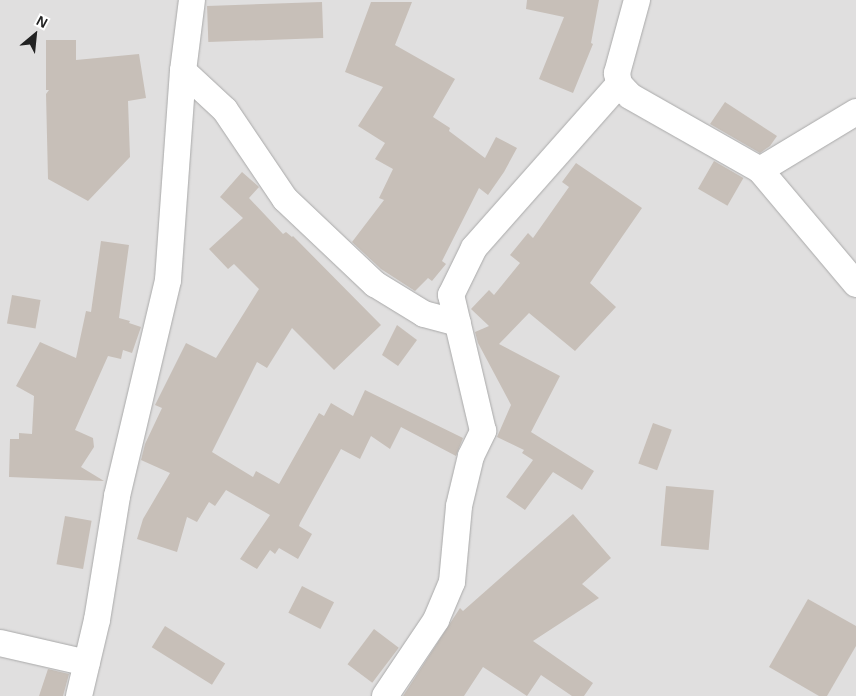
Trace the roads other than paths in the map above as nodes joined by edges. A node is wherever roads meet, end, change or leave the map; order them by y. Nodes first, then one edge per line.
1 (192, 0) edge
2 (637, 0) edge
3 (183, 71) junction
4 (619, 84) junction
5 (856, 112) edge
6 (760, 170) junction
7 (856, 284) edge
8 (458, 323) junction
9 (0, 642) edge
10 (87, 663) junction
11 (79, 696) edge
12 (385, 696) edge

1 - 3 street
2 - 4 street
3 - 8 street
3 - 10 street
4 - 6 street
4 - 8 street
5 - 6 street
6 - 7 street
8 - 12 street
9 - 10 street
10 - 11 street

